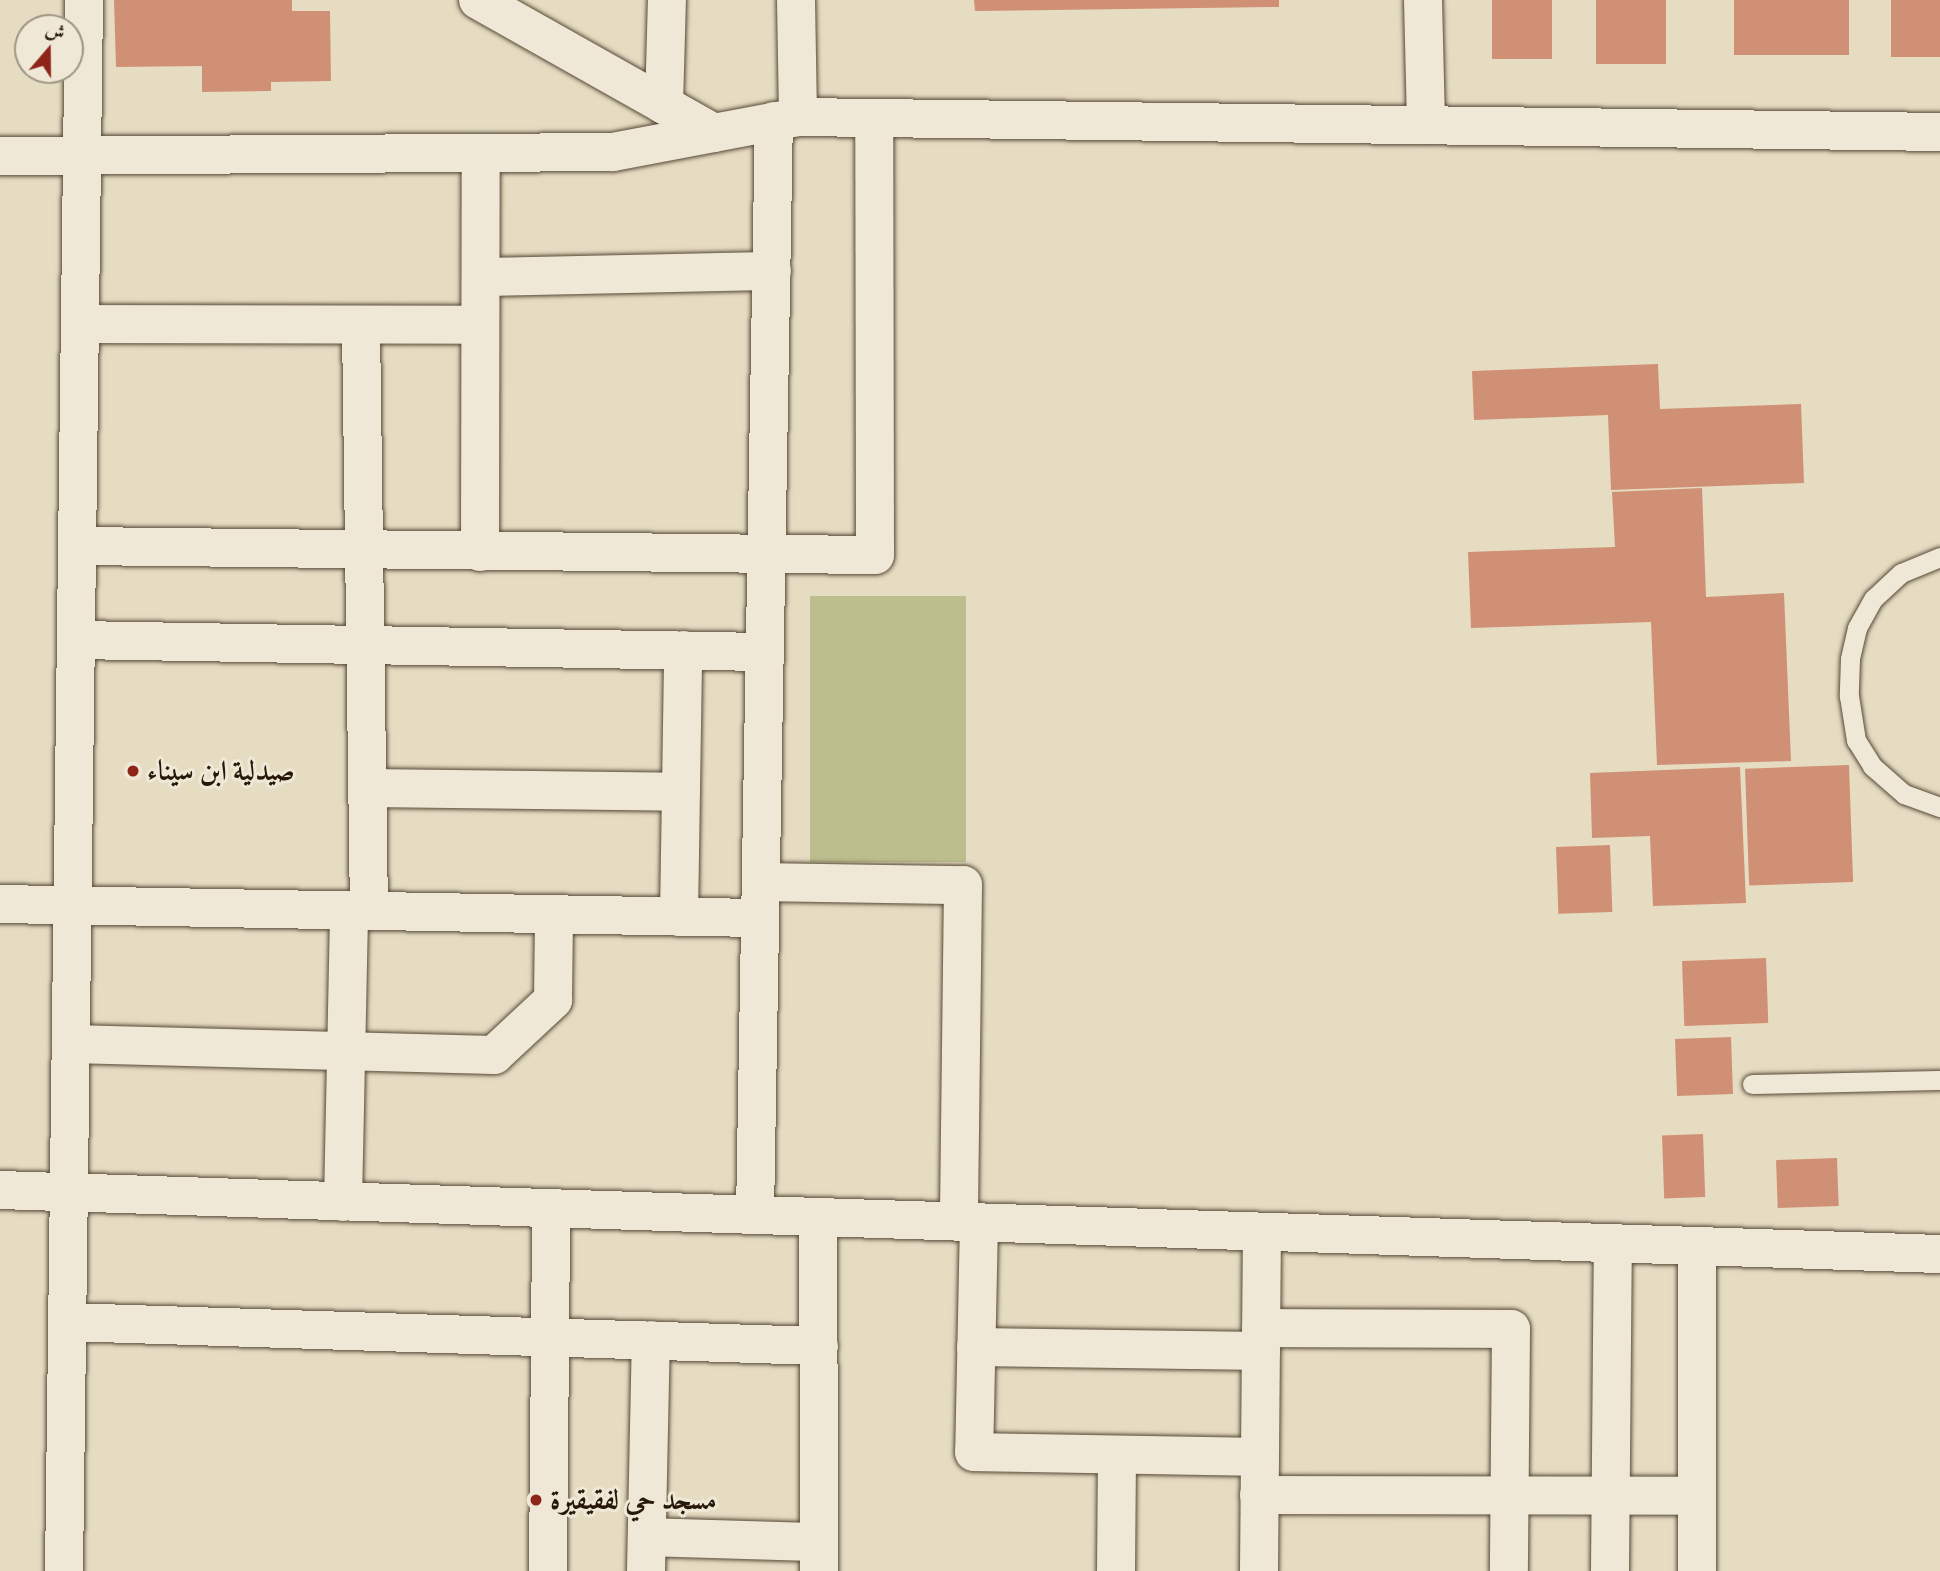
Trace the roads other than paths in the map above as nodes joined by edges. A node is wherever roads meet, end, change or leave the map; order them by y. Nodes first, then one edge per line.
1 (85, 0) edge
2 (478, 0) edge
3 (667, 0) edge
4 (796, 0) edge
5 (1423, 0) edge
6 (664, 105) junction
7 (874, 118) junction
8 (786, 119) junction
9 (1426, 125) junction
10 (1940, 132) edge
11 (715, 133) junction
12 (481, 153) junction
13 (82, 155) junction
14 (0, 156) edge
15 (772, 271) junction
16 (481, 277) junction
17 (80, 324) junction
18 (361, 325) junction
19 (480, 325) junction
20 (78, 546) junction
21 (364, 550) junction
22 (480, 552) junction
23 (767, 556) junction
24 (1940, 557) edge
25 (76, 640) junction
26 (365, 645) junction
27 (683, 650) junction
28 (765, 652) junction
29 (367, 789) junction
30 (681, 792) junction
31 (1940, 807) edge
32 (761, 900) junction
33 (0, 904) edge
34 (73, 905) junction
35 (359, 911) junction
36 (554, 915) junction
37 (679, 917) junction
38 (71, 1044) junction
39 (347, 1051) junction
40 (1940, 1080) edge
41 (1752, 1084) dead end
42 (0, 1190) edge
43 (69, 1193) junction
44 (343, 1202) junction
45 (551, 1209) junction
46 (755, 1216) junction
47 (818, 1217) junction
48 (969, 1222) junction
49 (1262, 1232) junction
50 (1613, 1243) junction
51 (1697, 1246) junction
52 (1940, 1254) edge
53 (67, 1322) junction
54 (550, 1337) junction
55 (651, 1340) junction
56 (1261, 1340) junction
57 (819, 1346) junction
58 (976, 1347) junction
59 (1117, 1455) junction
60 (1260, 1457) junction
61 (1259, 1495) junction
62 (1510, 1495) junction
63 (1611, 1495) junction
64 (1697, 1496) junction
65 (646, 1554) edge
66 (819, 1556) edge
67 (64, 1571) edge
68 (548, 1571) edge
69 (1116, 1571) edge
70 (1259, 1571) edge
71 (1509, 1571) edge
72 (1610, 1571) edge
73 (1697, 1571) edge

1 - 13 street
2 - 6 street
3 - 6 street
4 - 8 street
5 - 9 street
6 - 11 street
7 - 8 street
7 - 9 street
7 - 23 street
8 - 11 street
8 - 15 street
9 - 10 street
11 - 12 street
12 - 13 street
12 - 16 street
13 - 14 street
13 - 17 street
15 - 16 street
15 - 23 street
16 - 19 street
17 - 18 street
17 - 20 street
18 - 19 street
18 - 21 street
19 - 22 street
20 - 21 street
20 - 25 street
21 - 22 street
21 - 26 street
22 - 23 street
23 - 28 street
24 - 31 lane
25 - 26 street
25 - 34 street
26 - 27 street
26 - 29 street
27 - 28 street
27 - 30 street
28 - 32 street
29 - 30 street
29 - 35 street
30 - 37 street
32 - 37 street
32 - 46 street
32 - 48 street
33 - 34 street
34 - 35 street
34 - 38 street
35 - 36 street
35 - 39 street
36 - 37 street
36 - 39 street
38 - 39 street
38 - 43 street
39 - 44 street
40 - 41 lane
42 - 43 street
43 - 44 street
43 - 53 street
44 - 45 street
45 - 46 street
45 - 54 street
46 - 47 street
47 - 48 street
47 - 57 street
48 - 49 street
48 - 58 street
49 - 50 street
49 - 56 street
50 - 51 street
50 - 63 street
51 - 52 street
51 - 64 street
53 - 54 street
53 - 67 street
54 - 55 street
54 - 68 street
55 - 57 street
55 - 65 street
56 - 58 street
56 - 60 street
56 - 62 street
57 - 66 street
58 - 59 street
59 - 60 street
59 - 69 street
60 - 61 street
61 - 62 street
61 - 70 street
62 - 63 street
62 - 71 street
63 - 64 street
63 - 72 street
64 - 73 street
65 - 66 street

